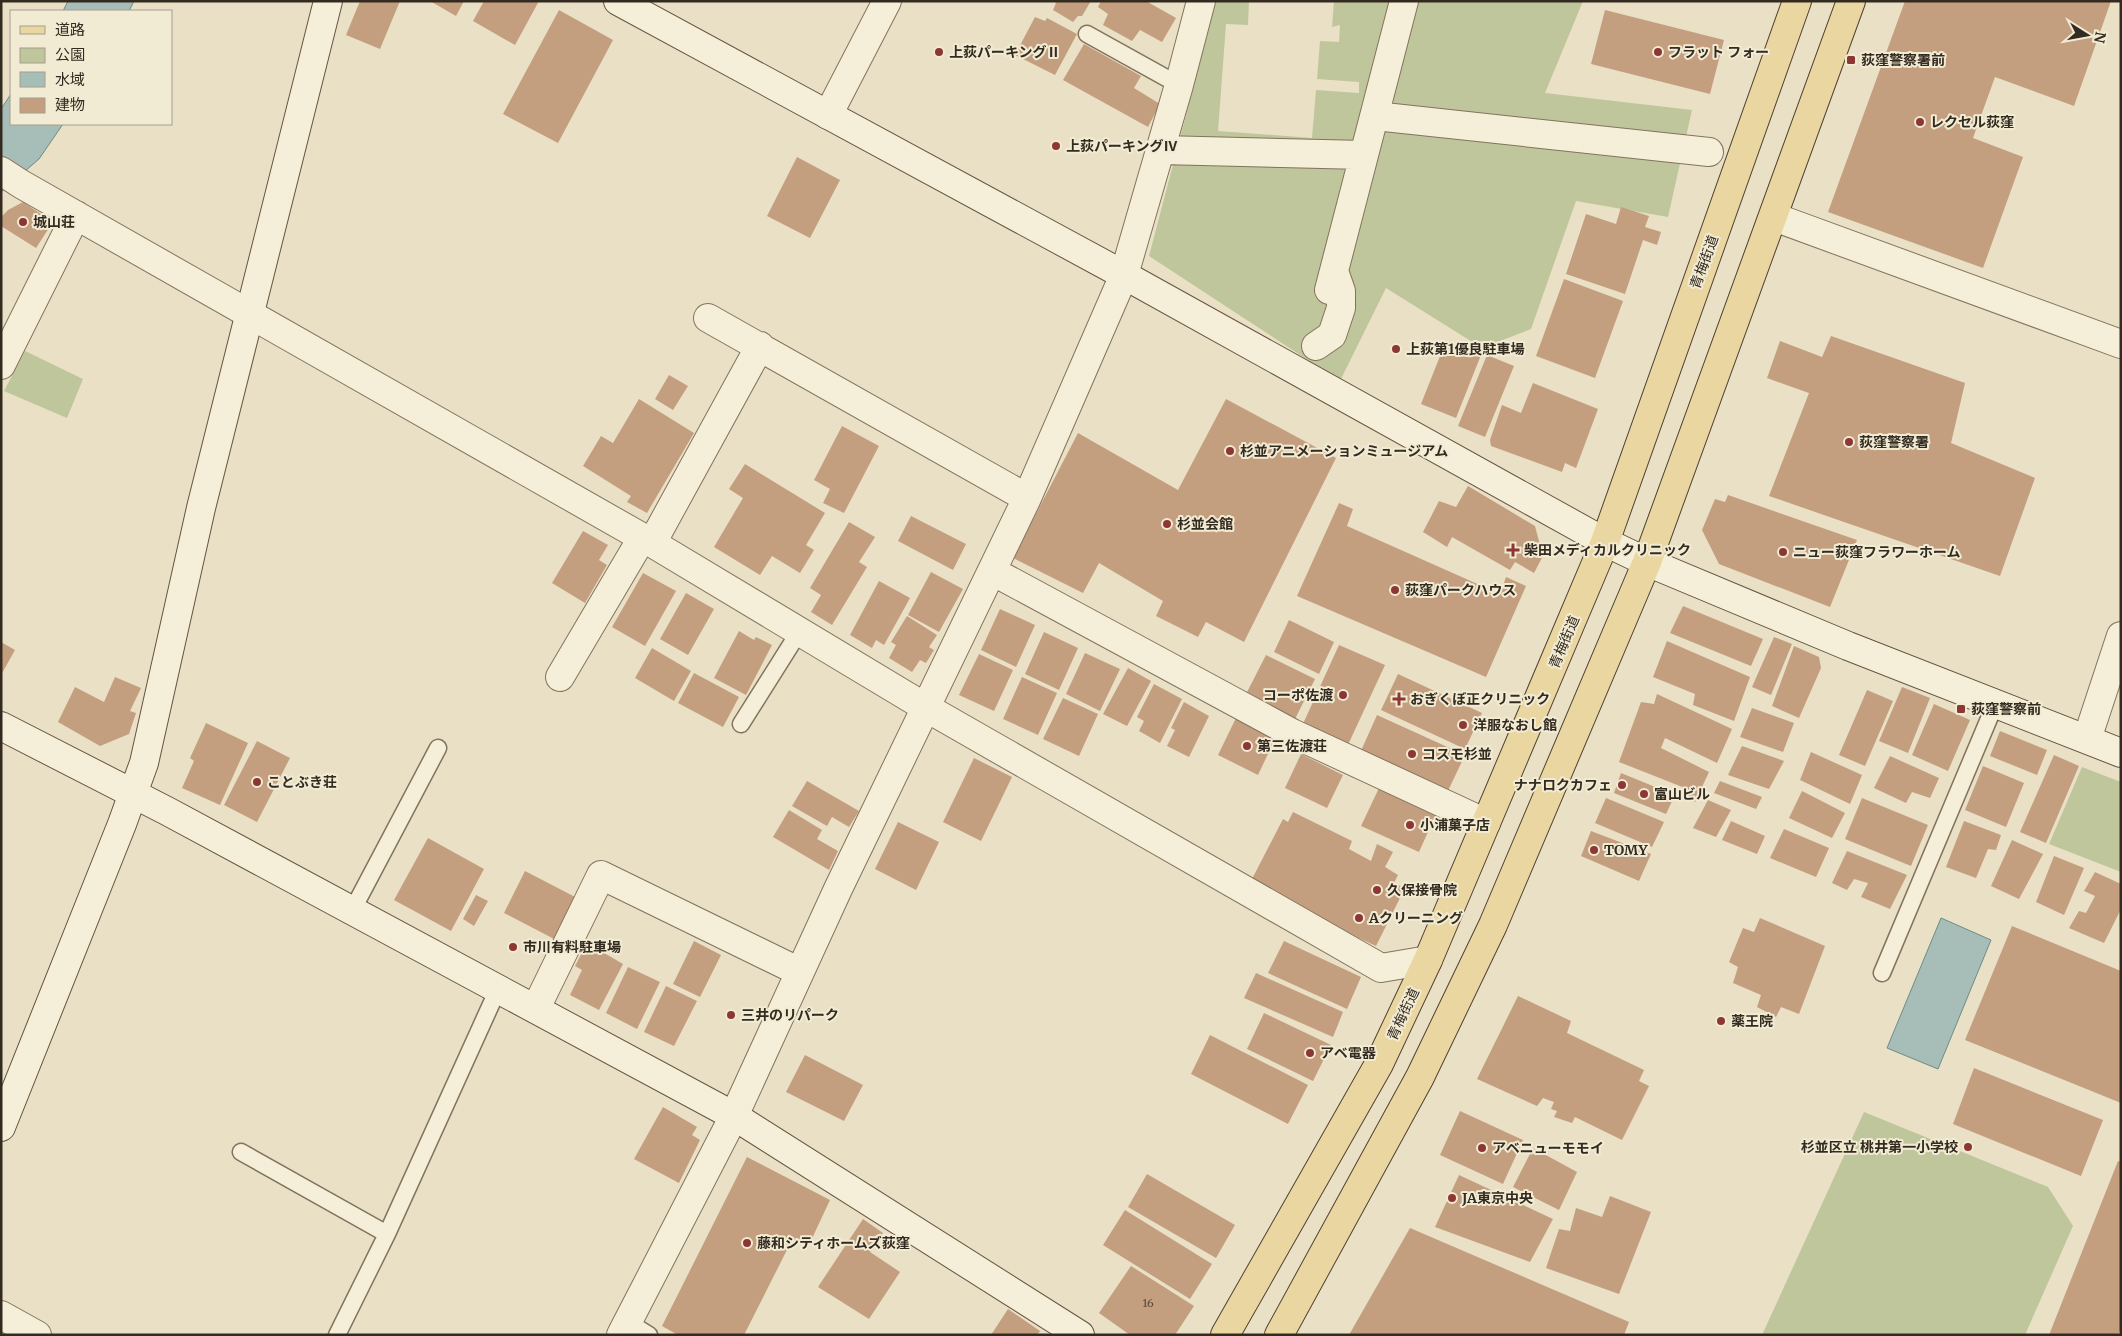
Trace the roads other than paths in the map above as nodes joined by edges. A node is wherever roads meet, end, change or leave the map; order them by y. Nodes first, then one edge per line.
1 (328, 1) edge
2 (618, 1) edge
3 (887, 1) edge
4 (1201, 1) edge
5 (1404, 1) edge
6 (1797, 1) edge
7 (1851, 1) edge
8 (1087, 34) dead end
9 (1179, 85) junction
10 (828, 115) junction
11 (1375, 116) junction
12 (1160, 150) junction
13 (1709, 152) dead end
14 (1364, 155) junction
15 (6, 174) edge
16 (76, 215) junction
17 (1774, 216) junction
18 (1124, 275) junction
19 (248, 314) junction
20 (708, 318) dead end
21 (2121, 344) edge
22 (760, 346) junction
23 (1, 365) edge
24 (1308, 377) junction
25 (1027, 498) junction
26 (647, 541) junction
27 (1605, 542) junction
28 (1647, 562) junction
29 (992, 571) junction
30 (798, 632) junction
31 (2121, 636) edge
32 (560, 677) dead end
33 (1996, 702) junction
34 (925, 707) junction
35 (741, 724) dead end
36 (1, 726) edge
37 (2086, 739) junction
38 (438, 748) dead end
39 (2121, 753) edge
40 (134, 794) junction
41 (1486, 823) junction
42 (352, 911) junction
43 (1428, 960) junction
44 (800, 972) junction
45 (1882, 973) dead end
46 (498, 989) junction
47 (536, 1008) junction
48 (734, 1116) junction
49 (1, 1126) edge
50 (241, 1152) dead end
51 (388, 1234) junction
52 (1, 1315) edge
53 (633, 1330) edge
54 (37, 1335) edge
55 (337, 1335) edge
56 (1080, 1335) edge
57 (1225, 1335) edge
58 (1279, 1335) edge

1 - 19 street
2 - 10 street
3 - 10 street
4 - 9 street
5 - 11 street
6 - 27 main road, 青梅街道
7 - 17 main road
8 - 9 lane
9 - 12 street
10 - 18 street
11 - 13 street
11 - 14 street
12 - 14 street
12 - 18 street
14 - 24 street
15 - 16 street
16 - 19 street
16 - 23 street
17 - 21 street
17 - 28 main road
18 - 24 street
18 - 25 street
19 - 26 street
19 - 40 street
20 - 22 street
22 - 25 street
22 - 26 street
24 - 27 street
25 - 29 street
26 - 30 street
26 - 32 street
27 - 28 street
27 - 41 main road, 青梅街道
28 - 33 street
28 - 58 main road
29 - 34 street
29 - 41 street
30 - 34 street
30 - 35 lane
31 - 37 street
33 - 37 street
33 - 45 lane
34 - 43 street
34 - 44 street
36 - 40 street
37 - 39 street
38 - 42 lane
40 - 42 street
40 - 49 street
41 - 43 main road, 青梅街道
42 - 46 street
43 - 57 main road, 青梅街道
44 - 47 street
44 - 48 street
46 - 47 street
46 - 51 lane
47 - 48 street
48 - 53 street
48 - 56 street
50 - 51 lane
51 - 55 lane
52 - 54 street

